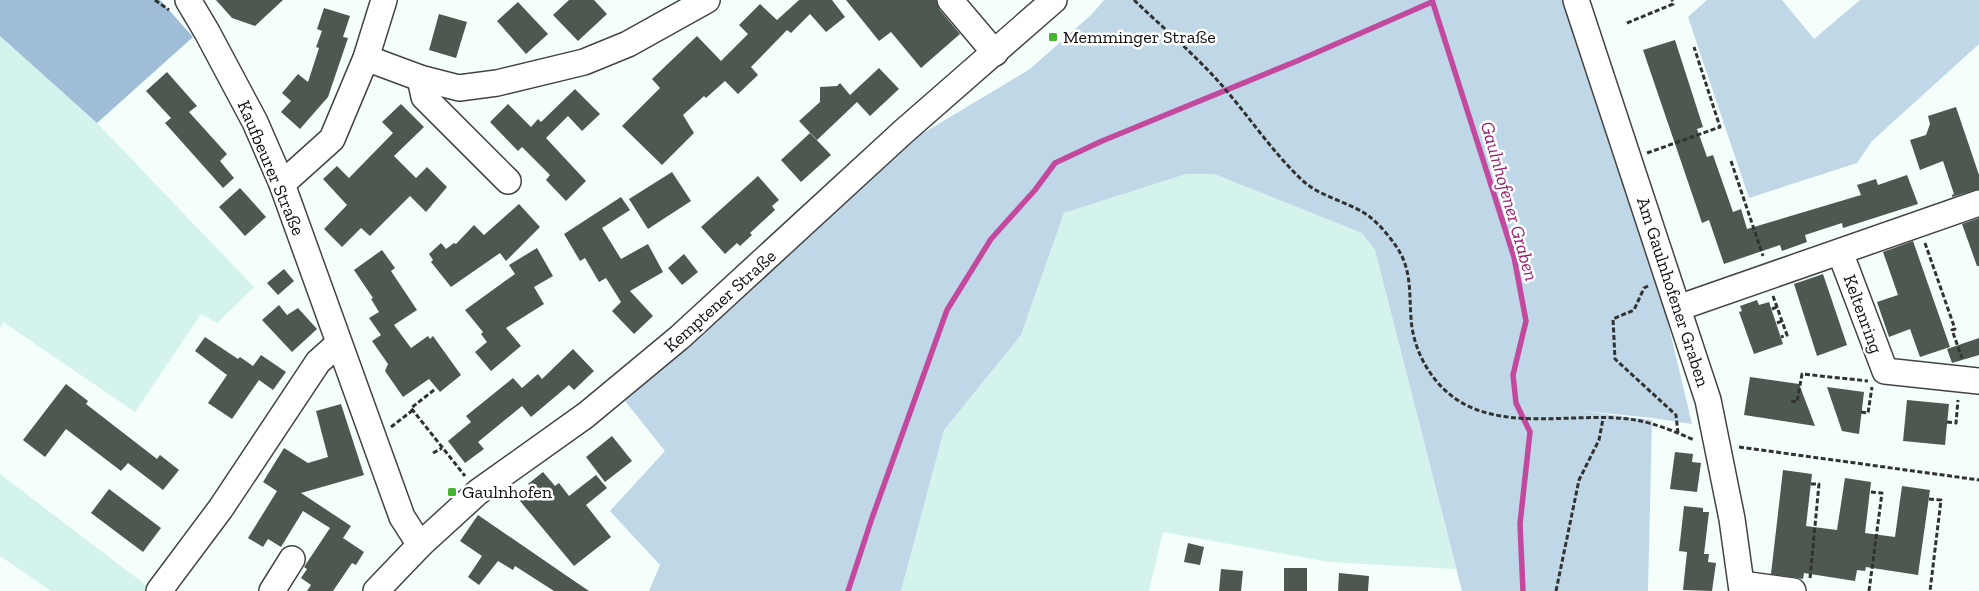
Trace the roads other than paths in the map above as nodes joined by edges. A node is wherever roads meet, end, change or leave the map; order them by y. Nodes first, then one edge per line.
1 (188, 0) edge
2 (384, 0) edge
3 (708, 0) edge
4 (950, 0) edge
5 (1054, 0) edge
6 (1576, 0) edge
7 (995, 53) junction
8 (366, 58) junction
9 (420, 78) junction
10 (508, 181) dead end
11 (282, 184) junction
12 (1979, 203) edge
13 (1840, 252) junction
14 (1678, 308) junction
15 (338, 344) junction
16 (1969, 381) edge
17 (420, 544) junction
18 (292, 559) dead end
19 (1801, 586) edge
20 (1742, 588) edge
21 (279, 589) edge
22 (159, 591) edge
23 (376, 591) edge

1 - 11 street, Kaufbeurer Straße
2 - 8 street
3 - 9 street
4 - 7 street
5 - 7 street, Kemptener Straße
6 - 14 street, Am Gaulnhofener Graben
7 - 17 street, Kemptener Straße
8 - 9 street
8 - 11 street
9 - 10 street
11 - 15 street, Kaufbeurer Straße
12 - 13 street, Keltenring
13 - 14 street, Keltenring
13 - 16 street, Keltenring
14 - 20 street, Am Gaulnhofener Graben
15 - 17 street, Kaufbeurer Straße
15 - 22 street
17 - 23 street, Kemptener Straße
18 - 21 street
19 - 20 street

